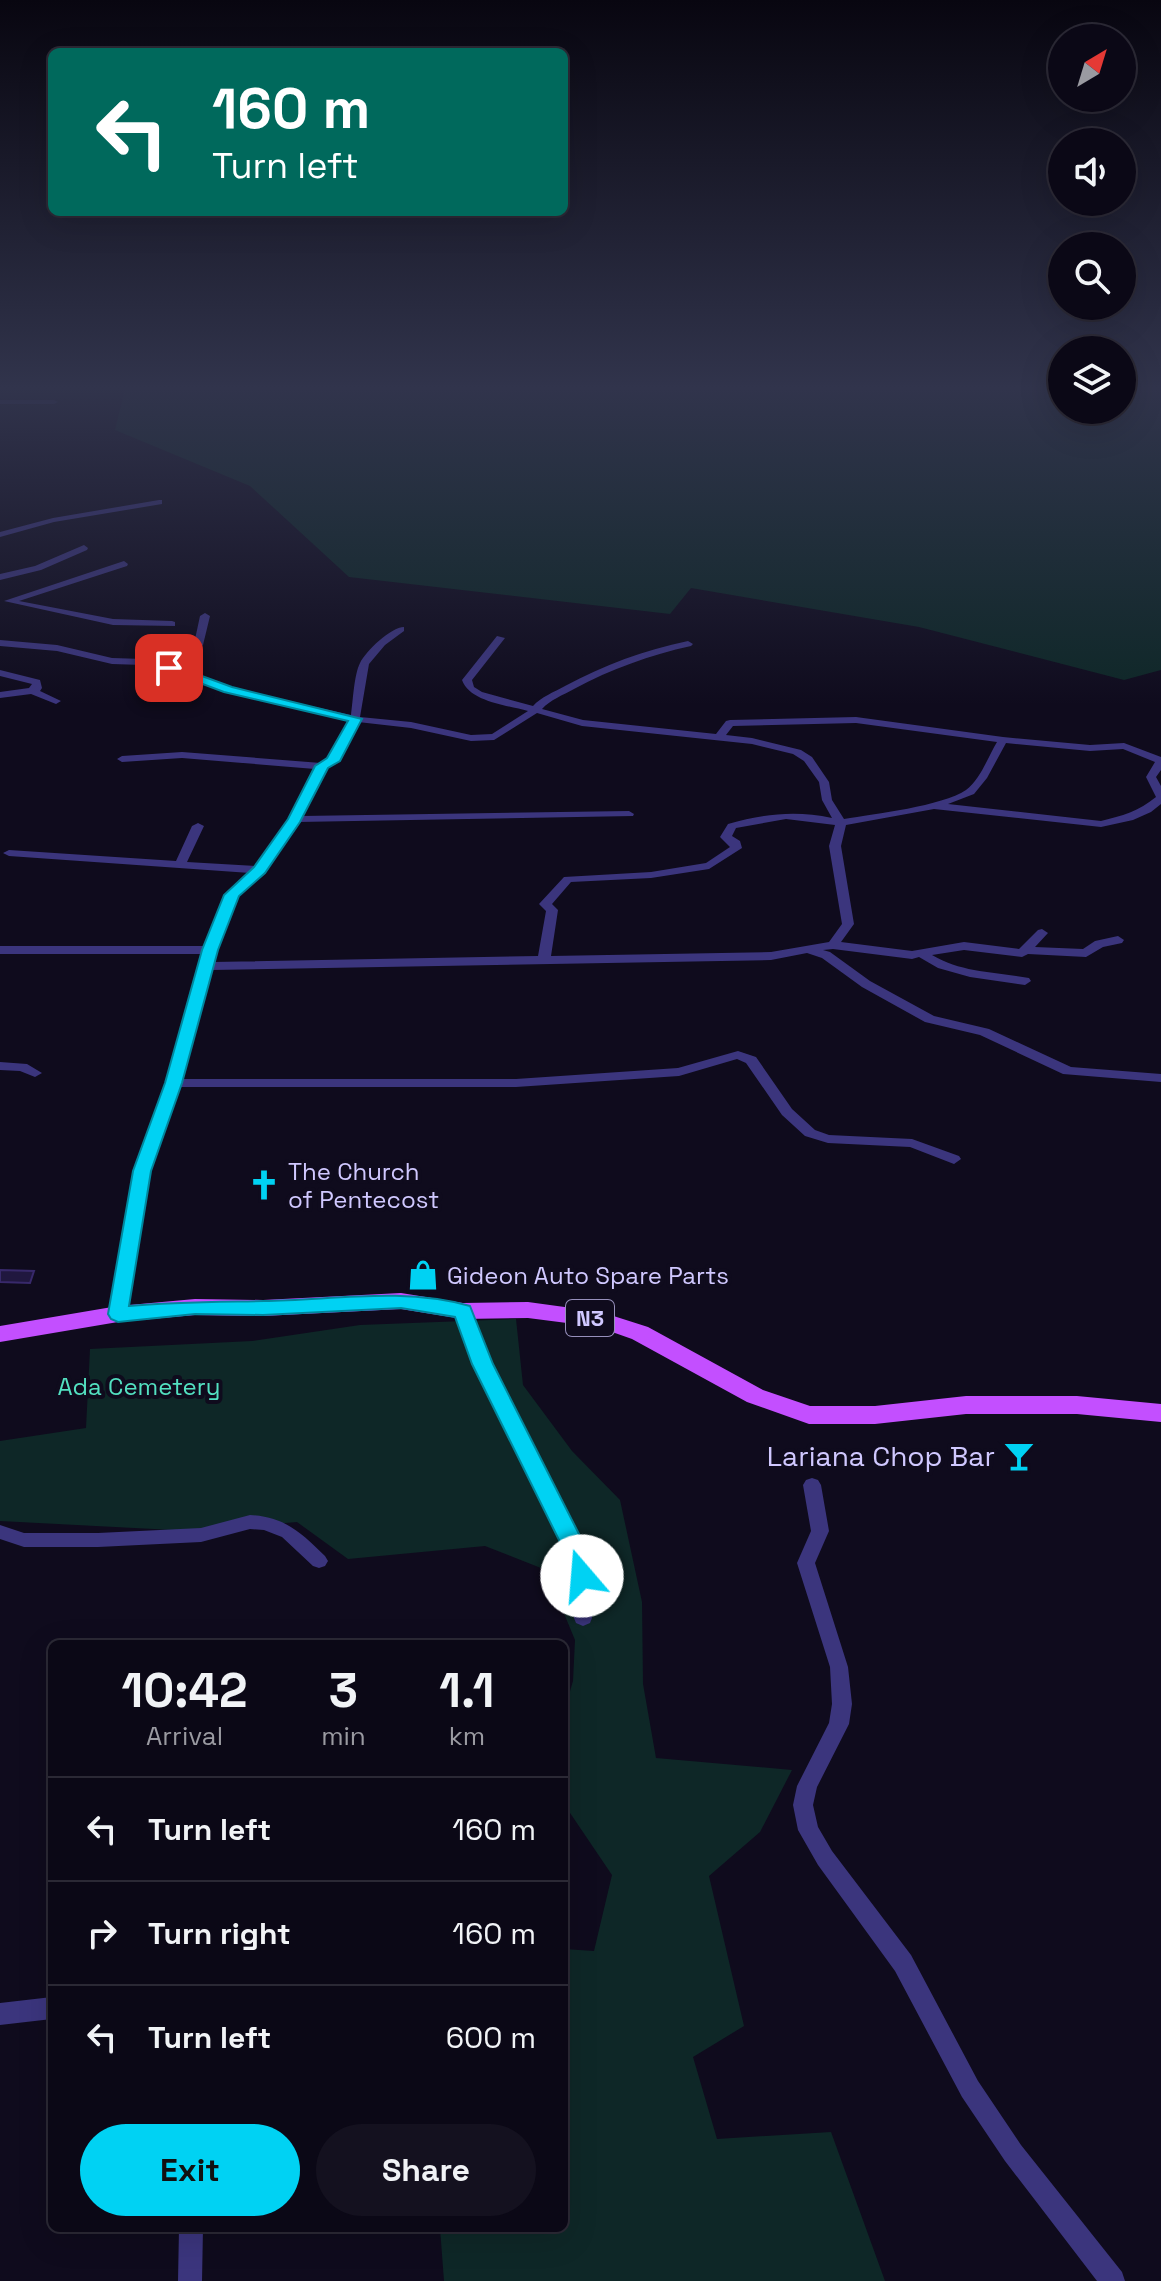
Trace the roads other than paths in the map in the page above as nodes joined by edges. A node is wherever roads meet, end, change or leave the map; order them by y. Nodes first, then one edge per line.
1 (159, 502) dead end
2 (0, 535) edge
3 (84, 548) dead end
4 (124, 564) dead end
5 (0, 577) edge
6 (4, 603) edge
7 (205, 616) dead end
8 (172, 624) dead end
9 (401, 629) dead end
10 (500, 638) dead end
11 (0, 643) edge
12 (688, 644) dead end
13 (169, 668) junction
14 (0, 673) edge
15 (32, 691) junction
16 (0, 695) edge
17 (56, 701) dead end
18 (534, 711) junction
19 (355, 719) junction
20 (718, 738) junction
21 (1003, 740) junction
22 (122, 759) dead end
23 (1161, 762) edge
24 (322, 766) junction
25 (1161, 798) edge
26 (934, 806) junction
27 (629, 814) dead end
28 (295, 819) junction
29 (841, 823) junction
30 (198, 826) dead end
31 (9, 853) dead end
32 (181, 863) junction
33 (260, 870) junction
34 (1042, 933) dead end
35 (1118, 940) dead end
36 (833, 945) junction
37 (0, 950) edge
38 (210, 950) junction
39 (1028, 950) junction
40 (812, 951) junction
41 (922, 954) junction
42 (544, 960) junction
43 (206, 966) junction
44 (1025, 981) dead end
45 (0, 1066) edge
46 (35, 1073) dead end
47 (1161, 1078) edge
48 (173, 1083) junction
49 (954, 1159) dead end
50 (463, 1311) junction
51 (118, 1314) junction
52 (0, 1334) edge
53 (1161, 1413) edge
54 (812, 1485) dead end
55 (0, 1532) edge
56 (319, 1561) dead end
57 (583, 1618) dead end
58 (48, 2008) edge
59 (0, 2014) edge
60 (191, 2232) edge
61 (190, 2281) edge
62 (1113, 2281) edge

1 - 2 street
3 - 5 street
4 - 6 street
6 - 8 street
7 - 13 street
9 - 19 street
10 - 18 street
11 - 13 street
12 - 18 street
13 - 19 street
14 - 15 street
15 - 16 street
15 - 17 street
18 - 19 street
18 - 20 street
19 - 24 street
20 - 21 street
20 - 29 street
21 - 23 street
21 - 26 street
22 - 24 street
23 - 25 street
24 - 28 street
25 - 26 street
26 - 29 street
27 - 28 street
28 - 33 street
29 - 36 street
29 - 42 street
30 - 32 street
31 - 32 street
32 - 33 street
33 - 38 street
34 - 39 street
35 - 39 street
36 - 40 street
36 - 41 street
37 - 38 street
38 - 43 street
39 - 41 street
40 - 42 street
40 - 47 street
41 - 44 street
42 - 43 street
43 - 48 street
45 - 46 street
48 - 49 street
48 - 51 street
50 - 51 main road, N3
50 - 53 main road, N3
50 - 57 street
51 - 52 main road, N3
54 - 62 street
55 - 56 street
58 - 59 street
60 - 61 street

